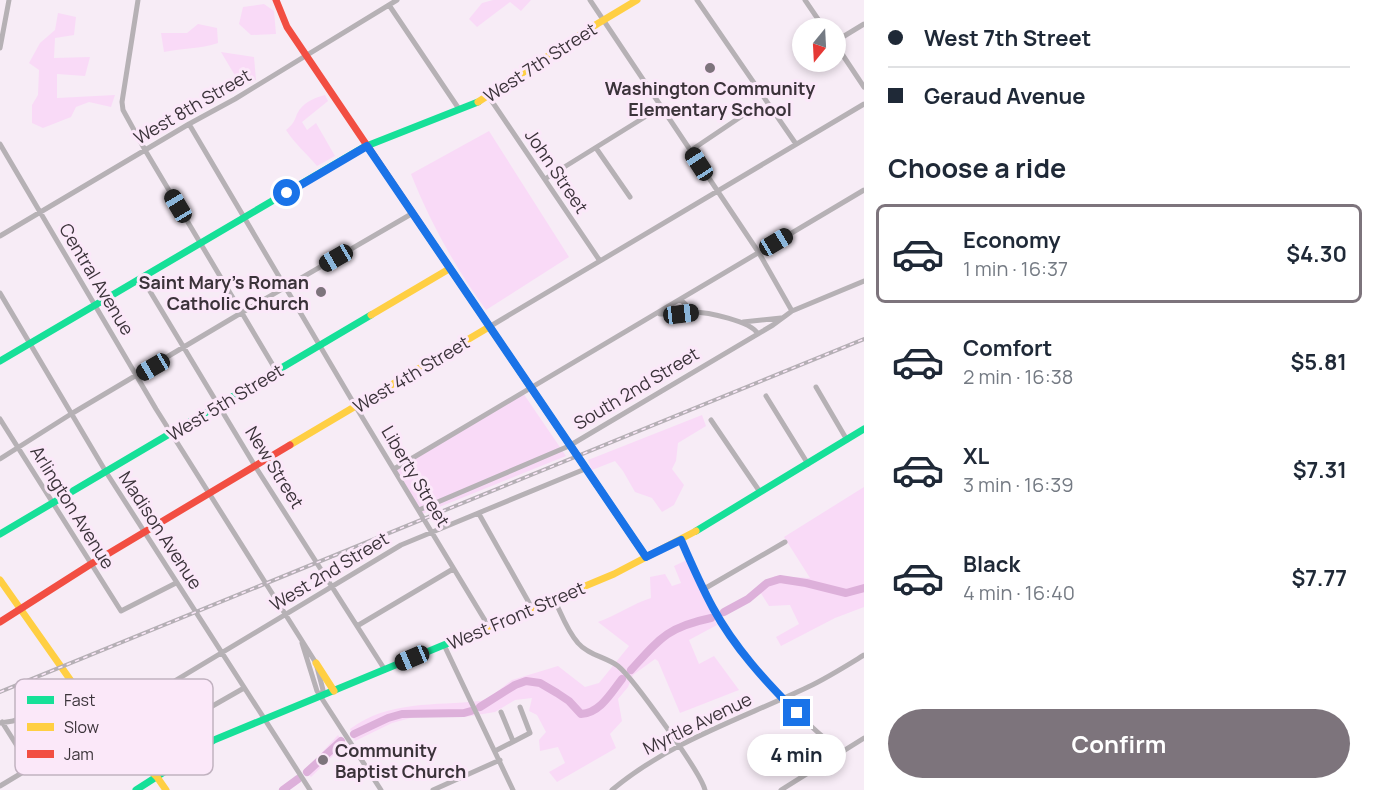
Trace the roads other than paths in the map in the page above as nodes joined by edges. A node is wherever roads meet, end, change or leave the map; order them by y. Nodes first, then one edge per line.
1 (9, 0) edge
2 (138, 0) edge
3 (276, 0) edge
4 (398, 0) edge
5 (590, 0) edge
6 (637, 0) edge
7 (697, 0) edge
8 (805, 0) edge
9 (389, 5) junction
10 (817, 18) edge
11 (603, 21) junction
12 (864, 24) edge
13 (846, 36) edge
14 (0, 48) edge
15 (306, 56) junction
16 (846, 59) edge
17 (864, 87) edge
18 (489, 97) junction
19 (864, 104) edge
20 (661, 107) junction
21 (459, 109) junction
22 (742, 116) dead end
23 (189, 124) junction
24 (0, 144) edge
25 (796, 144) junction
26 (367, 146) junction
27 (596, 147) junction
28 (145, 150) junction
29 (690, 150) junction
30 (545, 178) junction
31 (864, 190) edge
32 (717, 192) junction
33 (630, 197) dead end
34 (40, 212) junction
35 (413, 213) junction
36 (245, 217) junction
37 (0, 236) edge
38 (201, 243) junction
39 (759, 253) junction
40 (600, 261) junction
41 (450, 269) junction
42 (142, 278) junction
43 (864, 281) edge
44 (286, 287) junction
45 (0, 293) edge
46 (681, 300) junction
47 (95, 306) junction
48 (792, 311) junction
49 (694, 312) junction
50 (241, 313) junction
51 (658, 314) junction
52 (783, 318) junction
53 (742, 322) junction
54 (489, 327) junction
55 (758, 334) junction
56 (30, 344) junction
57 (320, 345) junction
58 (185, 348) junction
59 (0, 362) edge
60 (277, 372) junction
61 (137, 376) junction
62 (816, 387) dead end
63 (530, 388) junction
64 (766, 396) dead end
65 (220, 405) junction
66 (356, 407) junction
67 (71, 414) junction
68 (0, 419) edge
69 (711, 420) dead end
70 (864, 429) edge
71 (172, 434) junction
72 (848, 440) junction
73 (569, 446) junction
74 (18, 448) junction
75 (0, 459) edge
76 (808, 464) junction
77 (255, 466) junction
78 (394, 469) junction
79 (585, 469) junction
80 (106, 472) junction
81 (760, 492) junction
82 (209, 494) junction
83 (53, 503) junction
84 (418, 510) junction
85 (479, 514) junction
86 (144, 532) junction
87 (432, 532) junction
88 (0, 534) edge
89 (681, 540) junction
90 (785, 542) dead end
91 (646, 557) junction
92 (91, 564) junction
93 (453, 569) junction
94 (0, 580) edge
95 (176, 583) junction
96 (333, 586) junction
97 (704, 589) junction
98 (554, 599) junction
99 (20, 608) junction
100 (532, 608) junction
101 (285, 615) junction
102 (0, 622) edge
103 (357, 626) junction
104 (489, 627) junction
105 (302, 643) junction
106 (444, 645) junction
107 (221, 652) junction
108 (864, 655) edge
109 (316, 663) junction
110 (385, 670) junction
111 (69, 679) edge
112 (178, 679) edge
113 (244, 688) junction
114 (334, 690) junction
115 (321, 696) junction
116 (782, 698) junction
117 (213, 705) edge
118 (520, 706) dead end
119 (501, 712) dead end
120 (264, 719) junction
121 (1, 722) edge
122 (864, 738) edge
123 (213, 741) edge
124 (513, 741) junction
125 (15, 743) edge
126 (679, 746) junction
127 (495, 751) junction
128 (842, 752) junction
129 (500, 760) junction
130 (19, 775) edge
131 (160, 775) edge
132 (157, 777) junction
133 (0, 786) edge
134 (136, 790) edge
135 (166, 790) edge
136 (310, 790) edge
137 (380, 790) edge
138 (433, 790) edge
139 (513, 790) edge
140 (612, 790) edge
141 (705, 790) edge
142 (781, 790) edge

1 - 14 street
2 - 28 street
3 - 15 main road
4 - 9 street, West 8th Street
5 - 11 street
6 - 11 main road, West 7th Street
7 - 25 street
8 - 10 street
9 - 15 street, West 8th Street
9 - 21 street
11 - 18 main road, West 7th Street
11 - 20 street
12 - 13 street
15 - 23 street, West 8th Street
15 - 26 main road
16 - 17 street
18 - 21 main road, West 7th Street
18 - 30 street, John Street
19 - 25 street, West 4th Street
20 - 27 street
20 - 29 street
21 - 26 main road, West 7th Street
22 - 29 street
23 - 28 street, West 8th Street
23 - 36 street, Liberty Street
24 - 34 street, Central Avenue
25 - 32 street, West 4th Street
26 - 35 main road
26 - 36 main road, West 7th Street
27 - 30 street
27 - 33 street
28 - 34 street, West 8th Street
28 - 38 street
29 - 32 street
30 - 40 street, John Street
31 - 39 street
32 - 39 street
32 - 40 street, West 4th Street
34 - 37 street, West 8th Street
34 - 47 street, Central Avenue
35 - 41 main road
35 - 44 street
36 - 38 main road, West 7th Street
36 - 44 street, Liberty Street
38 - 42 main road, West 7th Street
38 - 50 street
39 - 46 street
39 - 48 street
40 - 54 street, West 4th Street
41 - 54 main road
41 - 57 main road, West 5th Street
42 - 47 main road, West 7th Street
42 - 58 street, New Street
43 - 48 street, South 2nd Street
44 - 50 street
44 - 57 street, Liberty Street
45 - 56 street, Madison Avenue
46 - 49 street
46 - 51 street
47 - 56 main road, West 7th Street
47 - 61 street, Central Avenue
48 - 52 street, South 2nd Street
49 - 51 street
49 - 53 street
50 - 58 street
50 - 60 street
51 - 63 street
52 - 53 street
52 - 55 street, South 2nd Street
53 - 55 street
54 - 63 main road
54 - 66 main road, West 4th Street
55 - 73 street, South 2nd Street
56 - 59 main road, West 7th Street
56 - 67 street, Madison Avenue
57 - 60 main road, West 5th Street
57 - 66 street, Liberty Street
58 - 61 street
58 - 65 street, New Street
60 - 65 main road, West 5th Street
61 - 67 street
61 - 71 street, Central Avenue
62 - 72 street
63 - 73 main road
63 - 78 street
64 - 76 street
65 - 71 main road, West 5th Street
65 - 77 street, New Street
66 - 77 main road, West 4th Street
66 - 78 street, Liberty Street
67 - 74 street
67 - 80 street, Madison Avenue
68 - 74 street, Arlington Avenue
69 - 81 street
70 - 72 main road, West Front Street
71 - 80 main road, West 5th Street
71 - 82 street, Central Avenue
72 - 76 main road, West Front Street
73 - 79 main road
73 - 84 street, South 2nd Street
74 - 75 street
74 - 83 street, Arlington Avenue
76 - 81 main road, West Front Street
77 - 82 main road, West 4th Street
77 - 96 street, New Street
78 - 84 street, Liberty Street
79 - 85 street, West 2nd Street
79 - 91 main road
80 - 83 main road, West 5th Street
80 - 86 street, Madison Avenue
81 - 89 main road, West Front Street
82 - 86 main road, West 4th Street
82 - 101 street, Central Avenue
83 - 88 main road, West 5th Street
83 - 92 street, Arlington Avenue
84 - 87 street, Liberty Street
85 - 87 street, West 2nd Street
85 - 100 street
86 - 92 main road, West 4th Street
86 - 95 street, Madison Avenue
87 - 93 street, Liberty Street
87 - 96 street, West 2nd Street
89 - 91 main road, West Front Street
89 - 97 street
90 - 97 street
91 - 98 main road, West Front Street
92 - 95 street, Arlington Avenue
92 - 99 main road, West 4th Street
93 - 103 street
93 - 104 street, Liberty Street
94 - 99 main road
95 - 107 street, Madison Avenue
96 - 101 street, West 2nd Street
96 - 103 street, New Street
97 - 116 street
98 - 100 main road, West Front Street
98 - 126 street
99 - 102 main road, West 4th Street
99 - 111 main road
100 - 104 main road, West Front Street
101 - 105 street, Central Avenue
101 - 107 street, West 2nd Street
103 - 110 street, New Street
104 - 106 main road, West Front Street
105 - 109 street, Central Avenue
105 - 115 street, Central Avenue
106 - 110 main road, West Front Street
106 - 127 street
107 - 112 street, West 2nd Street
107 - 113 street, Madison Avenue
108 - 116 street, Myrtle Avenue
109 - 114 main road
109 - 115 street, Central Avenue
110 - 114 main road, West Front Street
113 - 117 street
113 - 120 street, Madison Avenue
114 - 115 main road, West Front Street
115 - 120 main road, West Front Street
115 - 137 street
116 - 126 street, Myrtle Avenue
116 - 128 street
118 - 124 street
119 - 124 street
120 - 123 main road, West Front Street
120 - 136 street, Madison Avenue
121 - 125 street
122 - 128 street
124 - 127 street
126 - 140 street, Myrtle Avenue
126 - 141 street
127 - 129 street
128 - 142 street
129 - 138 street
129 - 139 street
130 - 133 street, West 2nd Street
131 - 132 main road, West Front Street
132 - 134 main road, West Front Street
132 - 135 main road

